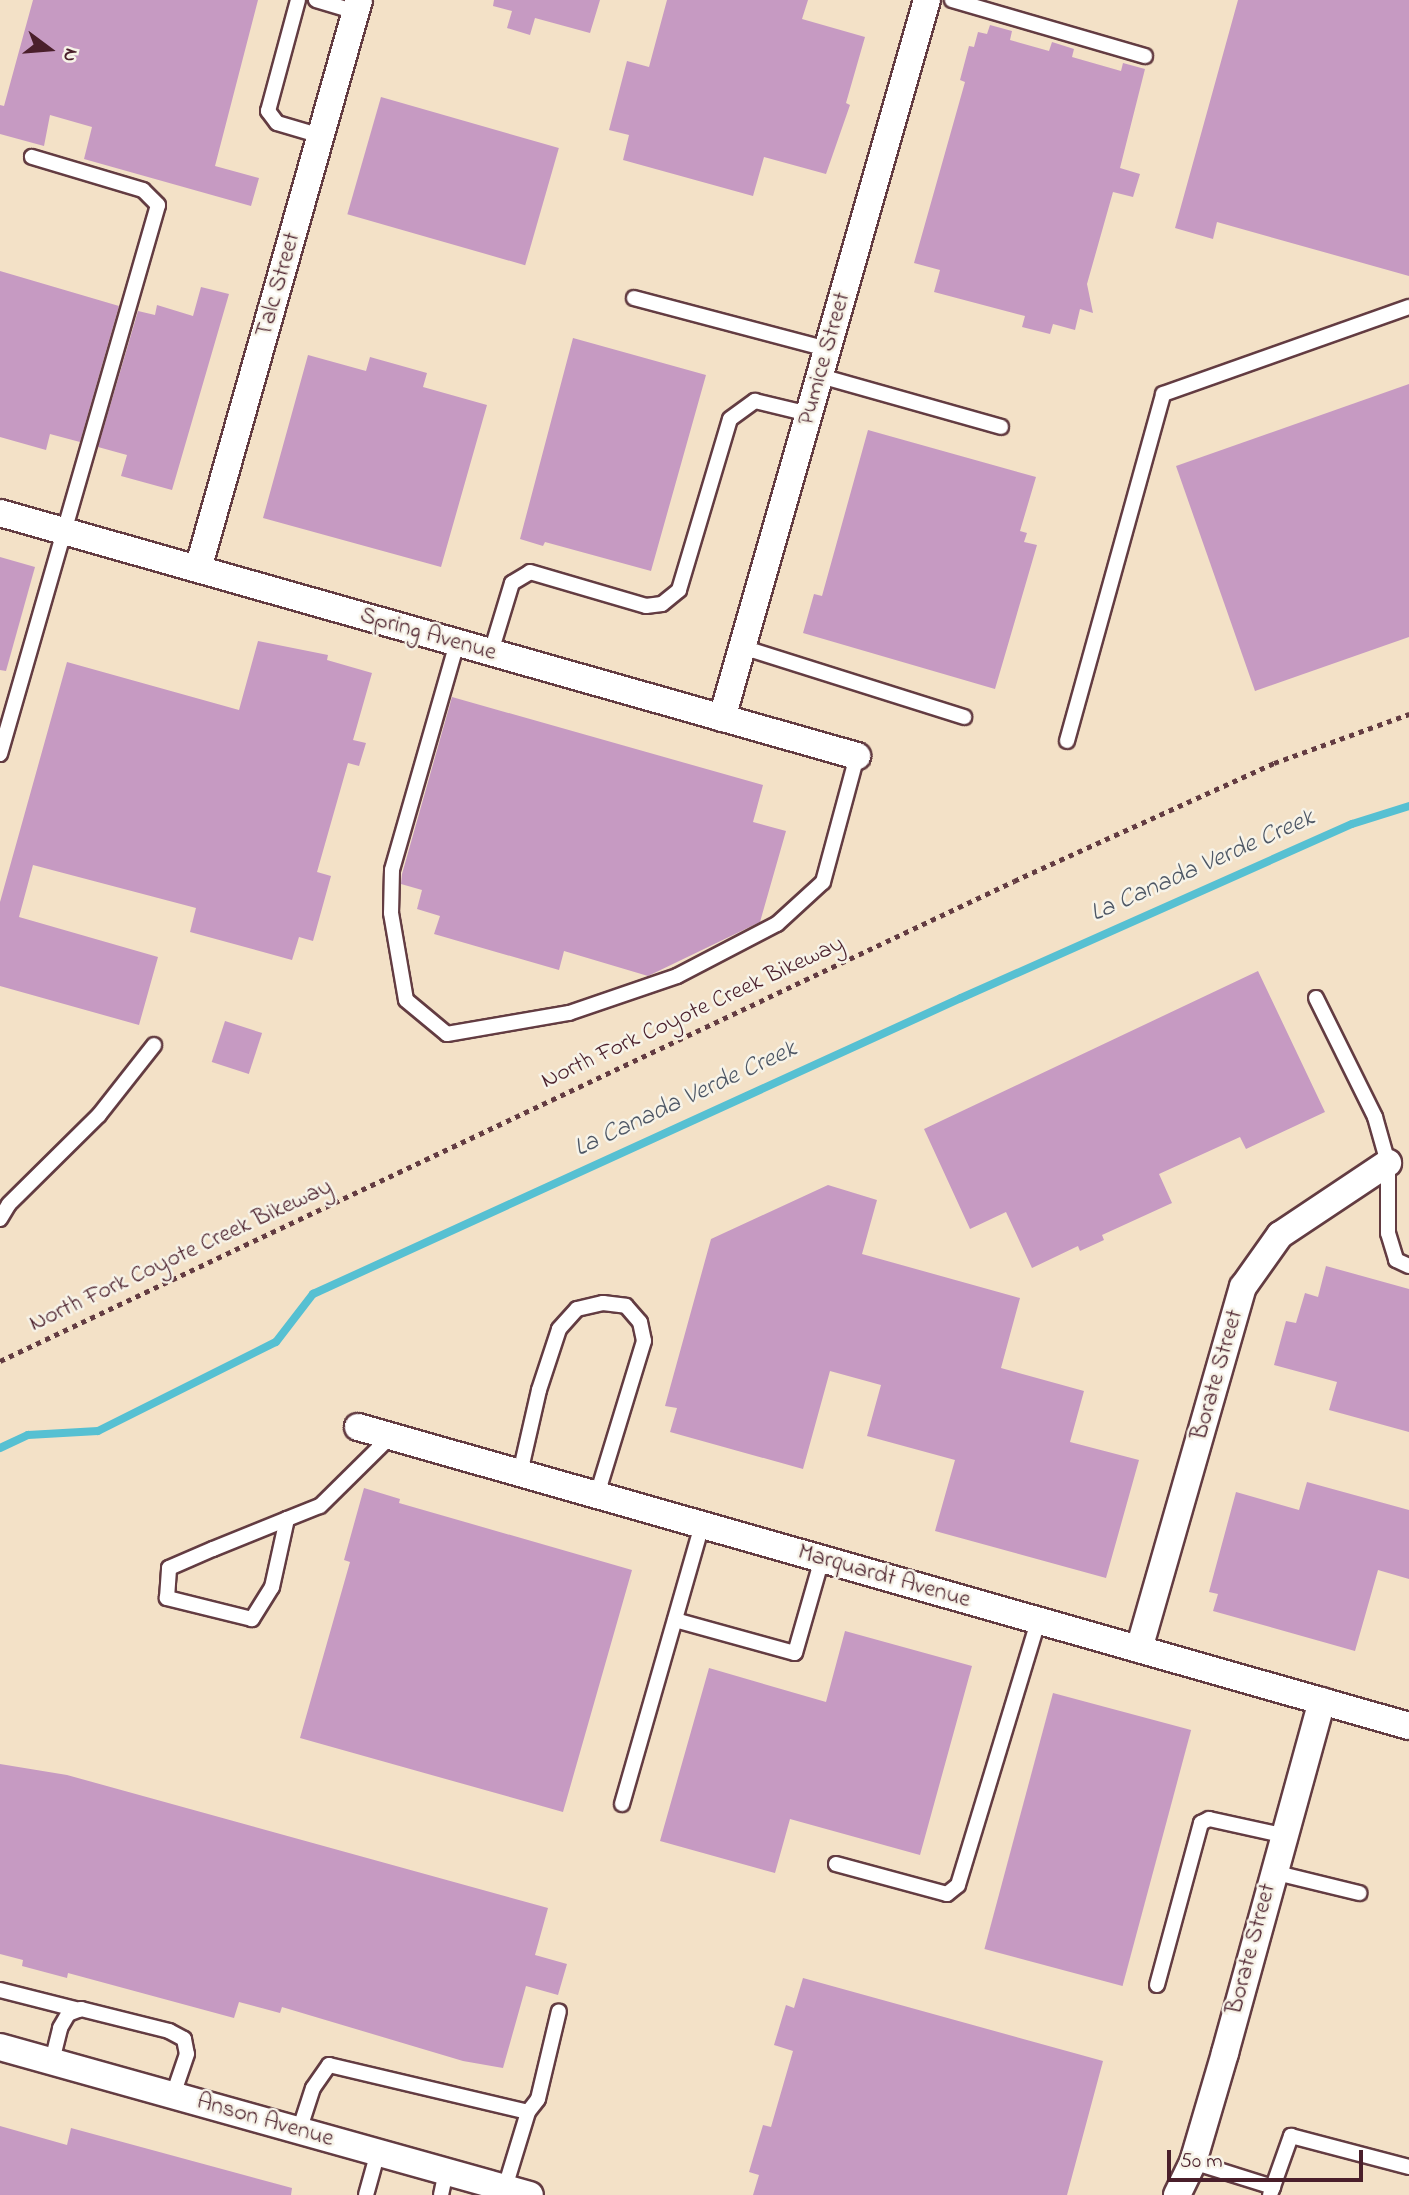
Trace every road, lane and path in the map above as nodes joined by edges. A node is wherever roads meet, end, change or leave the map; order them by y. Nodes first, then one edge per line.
1 (298, 0) edge
2 (316, 0) edge
3 (927, 0) edge
4 (952, 0) edge
5 (358, 6) edge
6 (1145, 56) dead end
7 (321, 136) junction
8 (32, 157) dead end
9 (634, 298) dead end
10 (1409, 307) edge
11 (827, 349) junction
12 (820, 376) junction
13 (809, 414) junction
14 (1001, 427) dead end
15 (0, 513) edge
16 (64, 531) junction
17 (198, 569) junction
18 (457, 643) junction
19 (742, 647) junction
20 (491, 652) junction
21 (1409, 714) edge
22 (964, 717) dead end
23 (722, 718) junction
24 (1066, 741) dead end
25 (0, 754) edge
26 (857, 756) joint
27 (1316, 998) dead end
28 (155, 1045) dead end
29 (1388, 1163) junction
30 (0, 1219) edge
31 (1409, 1266) edge
32 (0, 1361) edge
33 (358, 1427) dead end
34 (390, 1437) junction
35 (520, 1474) junction
36 (597, 1495) junction
37 (287, 1519) junction
38 (702, 1525) junction
39 (822, 1559) junction
40 (676, 1620) junction
41 (1038, 1620) junction
42 (1139, 1650) junction
43 (1322, 1701) junction
44 (1409, 1726) edge
45 (622, 1804) dead end
46 (1282, 1835) junction
47 (836, 1864) dead end
48 (1273, 1872) junction
49 (1359, 1893) dead end
50 (1157, 1985) dead end
51 (0, 1990) edge
52 (79, 2010) junction
53 (559, 2011) dead end
54 (0, 2047) edge
55 (52, 2061) junction
56 (173, 2095) junction
57 (527, 2112) junction
58 (299, 2131) junction
59 (378, 2152) junction
60 (1193, 2162) junction
61 (1409, 2167) edge
62 (443, 2183) edge
63 (1271, 2191) edge
64 (504, 2192) edge
65 (366, 2195) edge
66 (530, 2195) edge
67 (1177, 2195) edge

1 - 7 lane
2 - 5 lane
3 - 11 street, Pumice Street
4 - 6 lane
5 - 7 street, Talc Street
7 - 17 street, Talc Street
8 - 16 lane
9 - 11 lane
10 - 24 lane
11 - 12 street, Pumice Street
12 - 13 street, Pumice Street
12 - 14 lane
13 - 19 street, Pumice Street
13 - 20 lane
15 - 16 street, Spring Avenue
16 - 17 street, Spring Avenue
16 - 25 lane
17 - 18 street, Spring Avenue
18 - 20 street, Spring Avenue
18 - 26 lane
19 - 22 lane
19 - 23 street, Pumice Street
20 - 23 street, Spring Avenue
21 - 32 path, North Fork Coyote Creek Bikeway
23 - 26 street, Spring Avenue
27 - 29 lane
28 - 30 lane
29 - 31 lane
29 - 42 street, Borate Street
33 - 34 street, Marquardt Avenue
34 - 35 street, Marquardt Avenue
34 - 37 lane
35 - 36 street, Marquardt Avenue
35 - 36 lane
36 - 38 street, Marquardt Avenue
37 - 37 lane
38 - 39 street, Marquardt Avenue
38 - 40 lane
39 - 40 lane
39 - 41 street, Marquardt Avenue
40 - 45 lane
41 - 42 street, Marquardt Avenue
41 - 47 lane
42 - 43 street, Marquardt Avenue
43 - 44 street, Marquardt Avenue
43 - 46 street, Borate Street
46 - 48 street, Borate Street
46 - 50 lane
48 - 49 lane
48 - 60 street, Borate Street
51 - 52 lane
52 - 55 lane
52 - 56 lane
53 - 57 lane
54 - 55 street, Anson Avenue
55 - 56 street, Anson Avenue
56 - 58 street, Anson Avenue
57 - 58 lane
57 - 64 lane
58 - 59 street, Anson Avenue
59 - 62 street, Anson Avenue
59 - 65 lane
60 - 63 lane
60 - 67 street, Borate Street
61 - 63 lane
62 - 64 street, Anson Avenue
64 - 66 street, Anson Avenue

